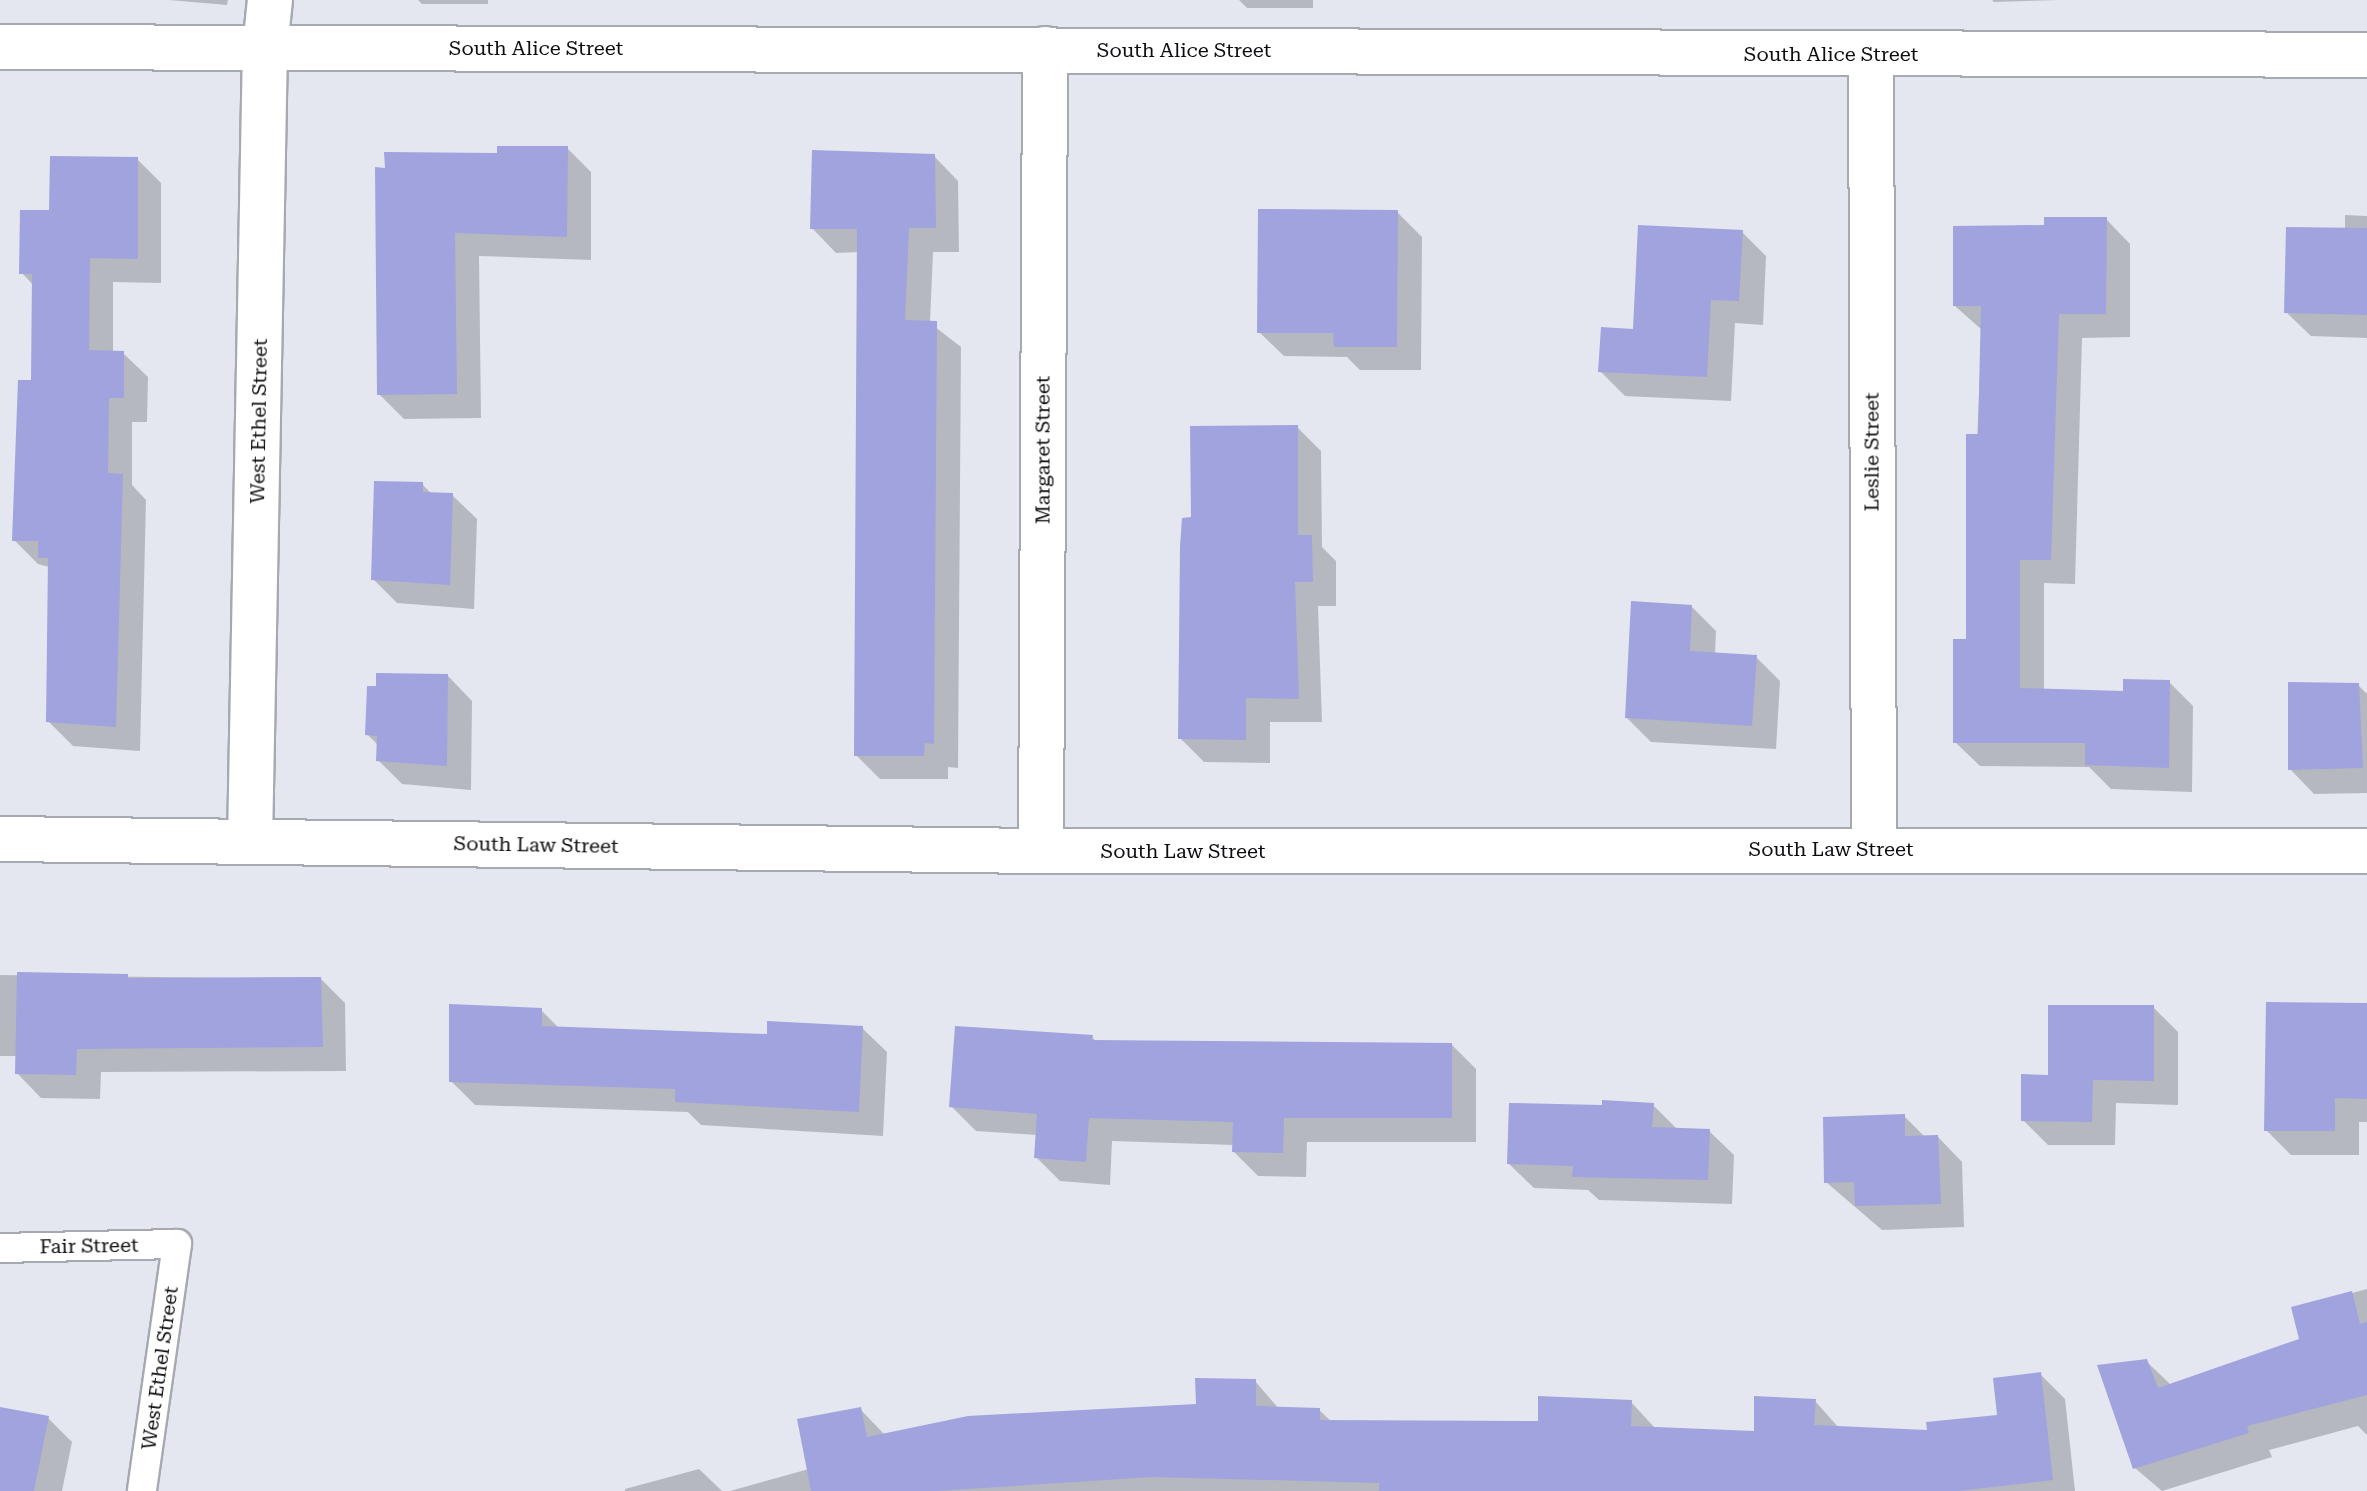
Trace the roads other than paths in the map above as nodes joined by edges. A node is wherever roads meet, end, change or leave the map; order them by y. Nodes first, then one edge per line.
1 (270, 0) edge
2 (0, 47) edge
3 (265, 48) junction
4 (1045, 49) junction
5 (1871, 54) junction
6 (2367, 55) edge
7 (0, 839) edge
8 (250, 842) junction
9 (1874, 849) junction
10 (1041, 851) junction
11 (2367, 851) edge
12 (177, 1244) joint
13 (0, 1248) edge
14 (142, 1491) edge

1 - 3 street, West Ethel Street
2 - 3 street, South Alice Street
3 - 4 street, South Alice Street
3 - 8 street, West Ethel Street
4 - 5 street, South Alice Street
4 - 10 street, Margaret Street
5 - 6 street, South Alice Street
5 - 9 street, Leslie Street
7 - 8 street, South Law Street
8 - 10 street, South Law Street
9 - 10 street, South Law Street
9 - 11 street, South Law Street
12 - 13 lane, Fair Street
12 - 14 lane, West Ethel Street

